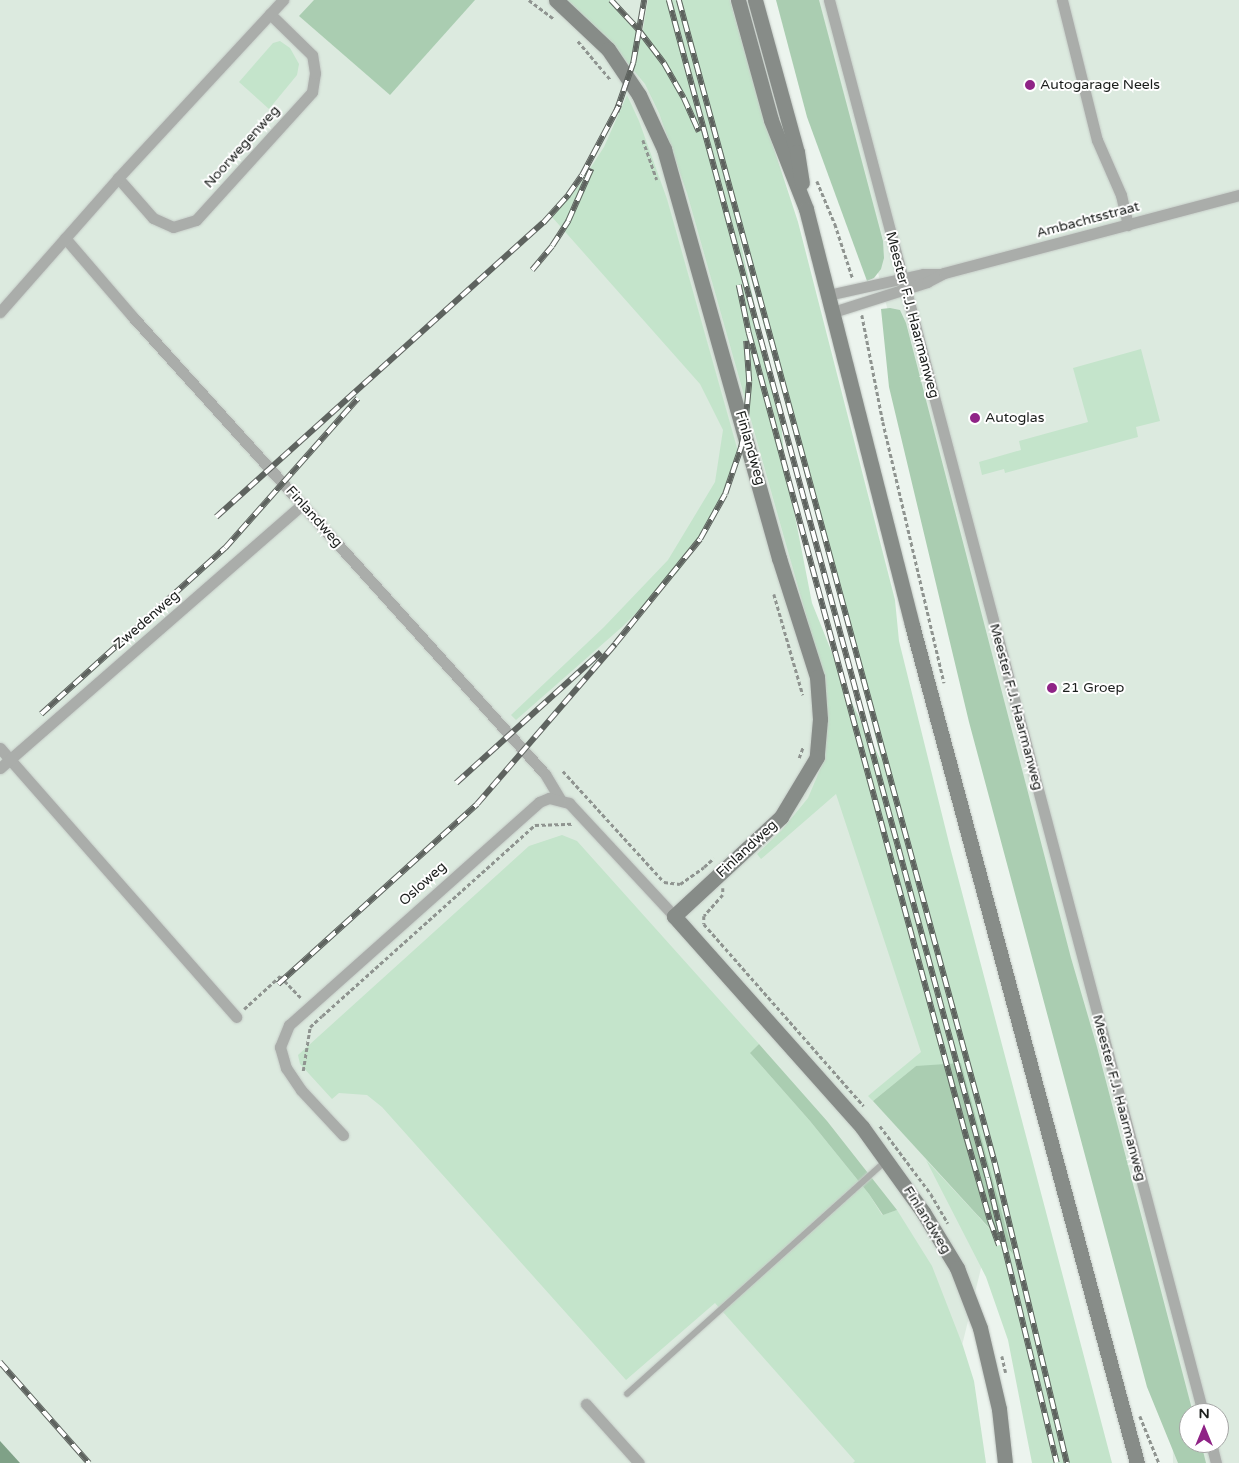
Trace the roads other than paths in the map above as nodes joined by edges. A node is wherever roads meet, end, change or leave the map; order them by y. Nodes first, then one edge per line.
1 (283, 0) edge
2 (556, 0) edge
3 (738, 0) edge
4 (755, 0) edge
5 (829, 0) edge
6 (1062, 0) edge
7 (270, 14) junction
8 (118, 178) junction
9 (1239, 195) edge
10 (806, 209) junction
11 (1128, 225) junction
12 (65, 238) junction
13 (904, 284) junction
14 (828, 295) junction
15 (0, 312) edge
16 (833, 312) junction
17 (303, 504) junction
18 (0, 748) edge
19 (10, 759) junction
20 (0, 768) edge
21 (560, 799) junction
22 (674, 916) junction
23 (236, 1016) road end
24 (343, 1136) dead end
25 (887, 1159) junction
26 (627, 1394) dead end
27 (1200, 1403) edge
28 (586, 1404) dead end
29 (639, 1463) edge
30 (1005, 1463) edge
31 (1137, 1463) edge

1 - 7 street
2 - 22 main road, Finlandweg
3 - 10 main road
4 - 10 main road
5 - 13 street, Meester F.J. Haarmanweg
6 - 11 street
7 - 8 street
7 - 8 street, Noorwegenweg
8 - 12 street
9 - 11 street, Ambachtsstraat
10 - 14 main road
11 - 13 street, Ambachtsstraat
12 - 15 street
12 - 17 street, Finlandweg
13 - 14 street, Ambachtsstraat
13 - 16 street, Ambachtsstraat
13 - 27 street, Meester F.J. Haarmanweg
14 - 16 main road
16 - 31 main road
17 - 19 street, Zwedenweg
17 - 21 street, Finlandweg
18 - 19 street
19 - 20 street
19 - 23 street
21 - 22 street
21 - 24 street, Osloweg
22 - 25 main road, Finlandweg
25 - 26 lane
25 - 30 main road, Finlandweg
28 - 29 street

